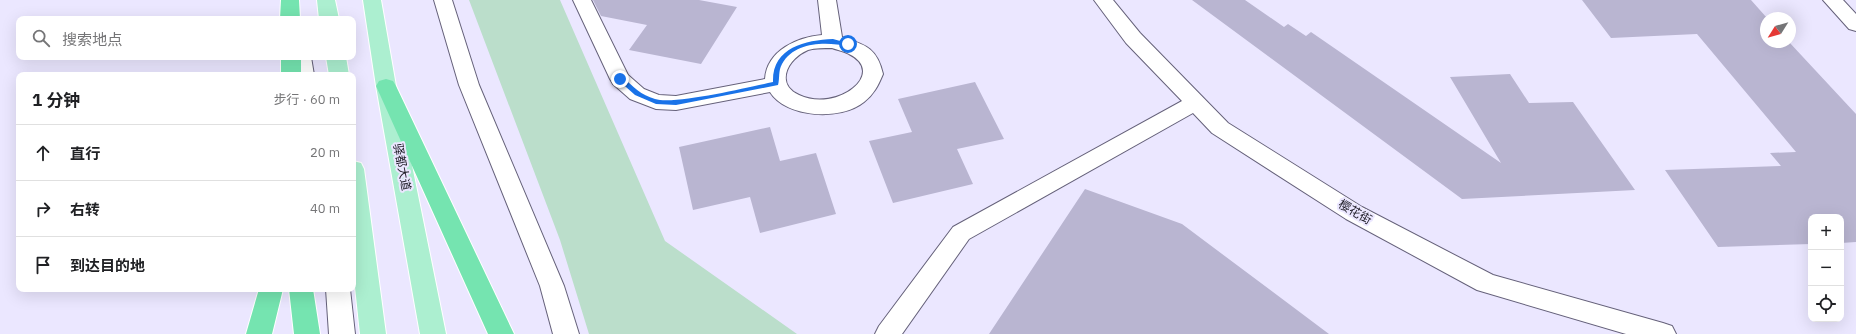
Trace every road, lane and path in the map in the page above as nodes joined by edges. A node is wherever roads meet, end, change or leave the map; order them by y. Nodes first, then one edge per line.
1 (290, 0) edge
2 (326, 0) edge
3 (372, 0) edge
4 (443, 0) edge
5 (582, 0) edge
6 (827, 0) edge
7 (1103, 0) edge
8 (1832, 0) edge
9 (290, 16) edge
10 (293, 16) edge
11 (329, 16) edge
12 (1856, 25) edge
13 (833, 41) junction
14 (290, 60) edge
15 (302, 60) edge
16 (336, 60) edge
17 (291, 72) edge
18 (304, 72) edge
19 (338, 72) edge
20 (776, 84) junction
21 (386, 86) junction
22 (1196, 103) junction
23 (356, 193) edge
24 (270, 292) edge
25 (301, 292) edge
26 (338, 292) edge
27 (259, 334) edge
28 (307, 334) edge
29 (342, 334) edge
30 (373, 334) edge
31 (433, 334) edge
32 (502, 334) edge
33 (566, 334) edge
34 (888, 334) edge
35 (1663, 334) edge

1 - 9 highway
1 - 10 street
2 - 11 main road
3 - 21 main road, 驿都大道
4 - 33 street
5 - 20 street
6 - 13 street
7 - 22 street, 樱花街
8 - 12 street
13 - 20 street
13 - 20 street
14 - 17 highway
15 - 18 street
16 - 19 main road
21 - 31 main road, 驿都大道
21 - 32 highway
22 - 34 street
22 - 35 street, 樱花街
23 - 30 main road
24 - 27 highway
25 - 28 highway
26 - 29 street

